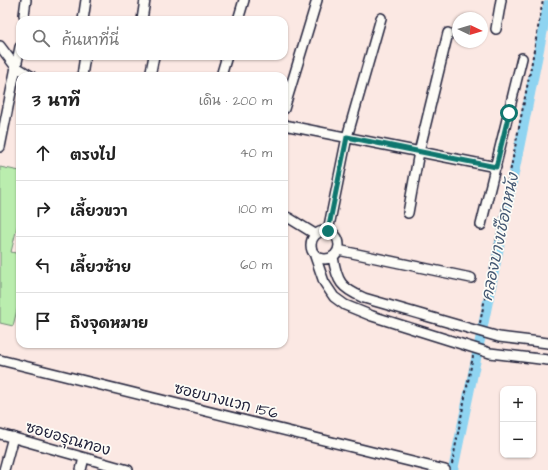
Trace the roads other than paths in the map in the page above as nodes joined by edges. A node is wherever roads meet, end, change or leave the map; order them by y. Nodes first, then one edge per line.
1 (26, 0) edge
2 (86, 0) edge
3 (145, 0) edge
4 (244, 0) edge
5 (317, 0) edge
6 (501, 0) edge
7 (24, 15) dead end
8 (84, 16) edge
9 (143, 16) edge
10 (239, 16) edge
11 (381, 18) dead end
12 (496, 29) dead end
13 (448, 33) dead end
14 (0, 46) edge
15 (522, 58) dead end
16 (17, 60) edge
17 (84, 60) edge
18 (153, 60) edge
19 (226, 60) edge
20 (16, 67) junction
21 (24, 72) edge
22 (83, 72) edge
23 (151, 72) edge
24 (222, 72) edge
25 (288, 96) edge
26 (288, 126) edge
27 (347, 137) junction
28 (0, 147) edge
29 (419, 152) junction
30 (496, 167) junction
31 (408, 213) dead end
32 (288, 218) edge
33 (481, 225) dead end
34 (328, 231) junction
35 (315, 234) junction
36 (335, 253) junction
37 (315, 256) junction
38 (471, 278) dead end
39 (548, 343) edge
40 (0, 360) edge
41 (547, 360) edge
42 (0, 434) edge
43 (13, 437) junction
44 (84, 458) junction
45 (4, 470) edge
46 (81, 470) edge
47 (128, 470) edge
48 (446, 470) edge

1 - 7 street
2 - 8 street
3 - 9 street
4 - 10 street
5 - 25 street
6 - 12 street
11 - 27 street
13 - 29 street
14 - 20 street
15 - 30 street
16 - 20 street
17 - 22 street
18 - 23 street
19 - 24 street
20 - 21 street
20 - 28 street
26 - 27 street
27 - 29 street
27 - 34 street
29 - 30 street
29 - 31 street
30 - 33 street
32 - 35 street
34 - 35 street
34 - 36 street
35 - 37 street
36 - 37 street
36 - 38 street
36 - 39 street
37 - 41 street
40 - 48 street, ซอยบางแวก 156
42 - 43 street, ซอยอรุณทอง
43 - 44 street, ซอยอรุณทอง
43 - 45 street
44 - 46 street
44 - 47 street, ซอยอรุณทอง

